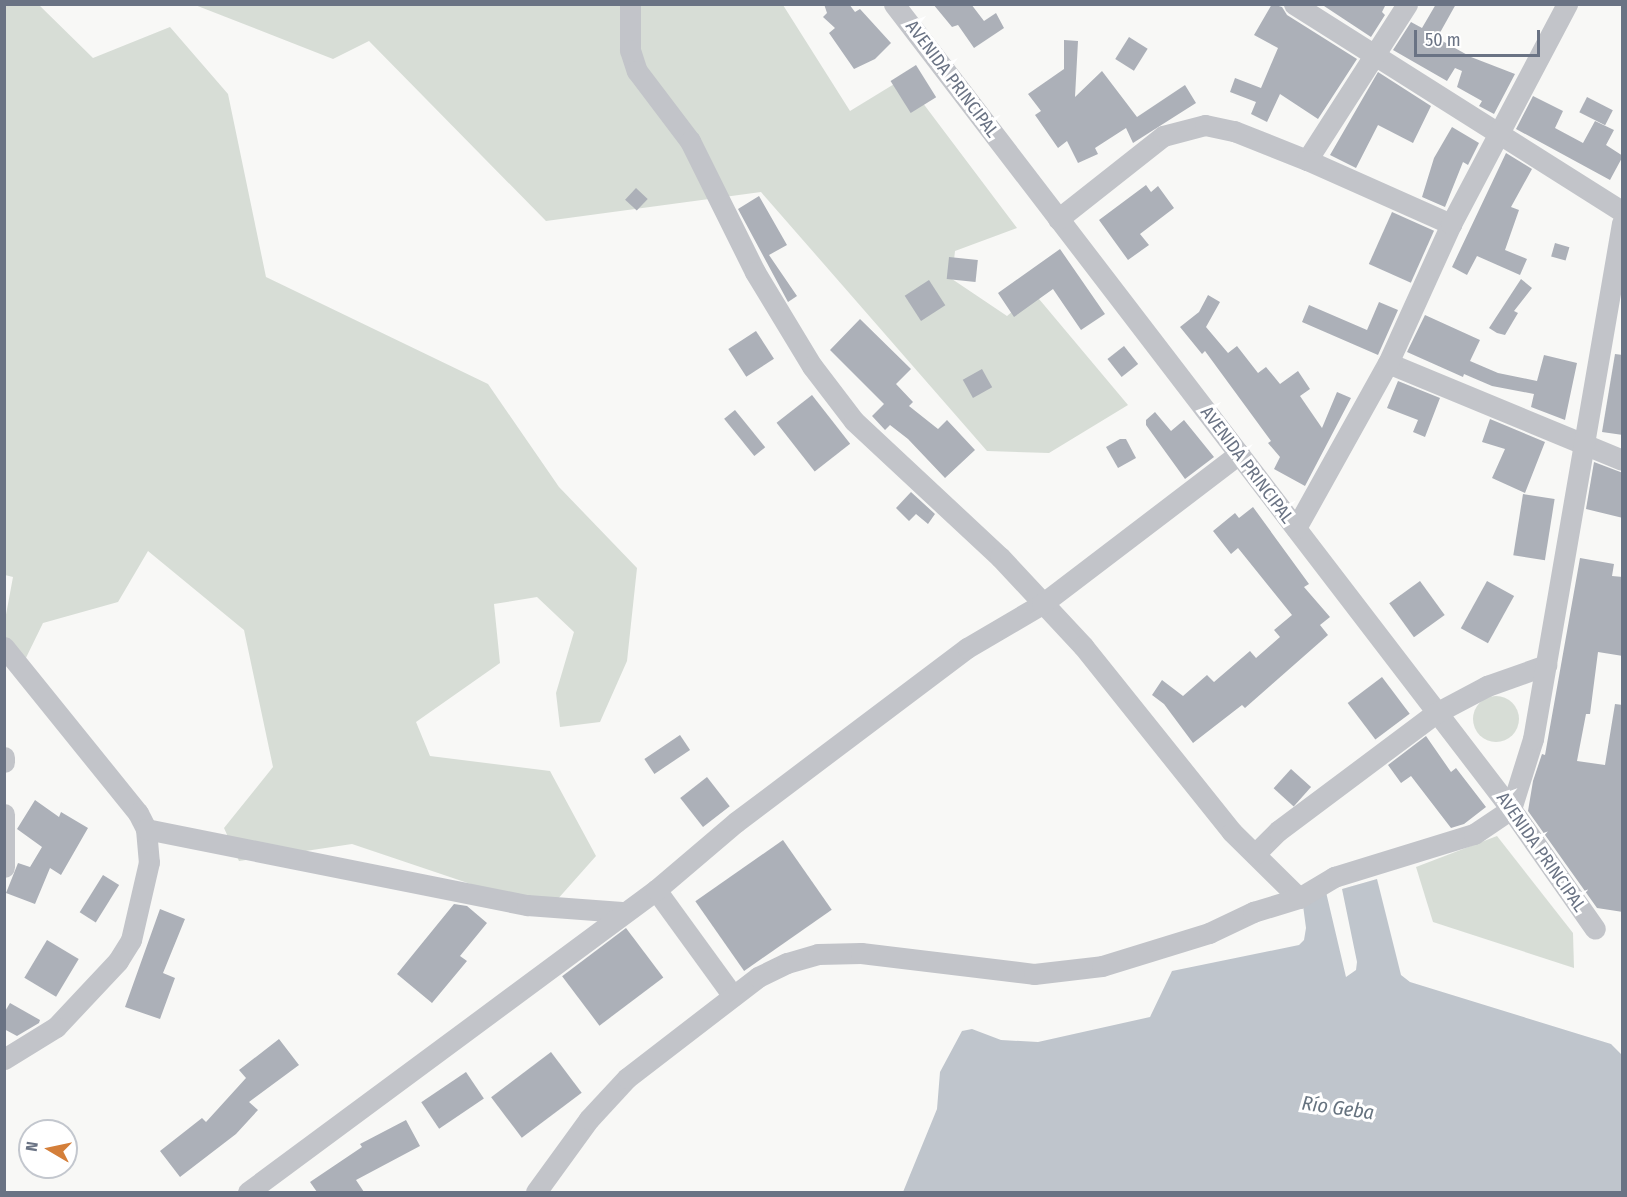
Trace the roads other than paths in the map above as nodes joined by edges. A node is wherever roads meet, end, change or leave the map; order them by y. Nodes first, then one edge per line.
1 (630, 4) edge
2 (894, 4) edge
3 (1294, 4) edge
4 (1407, 4) edge
5 (1567, 4) edge
6 (1373, 56) junction
7 (1501, 134) junction
8 (1307, 160) junction
9 (1623, 211) edge
10 (1058, 219) junction
11 (1623, 223) edge
12 (1450, 224) junction
13 (1388, 363) junction
14 (1585, 444) junction
15 (1239, 454) junction
16 (1623, 460) edge
17 (1296, 528) junction
18 (1042, 604) junction
19 (6, 656) edge
20 (1546, 665) junction
21 (1436, 713) junction
22 (4, 757) edge
23 (4, 762) edge
24 (1511, 809) junction
25 (4, 814) edge
26 (146, 829) junction
27 (1255, 854) junction
28 (4, 867) edge
29 (656, 890) junction
30 (1299, 898) junction
31 (622, 912) junction
32 (1595, 929) dead end
33 (733, 996) junction
34 (4, 1059) edge
35 (248, 1192) edge
36 (536, 1192) edge

1 - 18 street
2 - 10 street, AVENIDA PRINCIPAL
3 - 6 street
4 - 6 street
5 - 7 street
6 - 7 street
6 - 8 street
7 - 9 street
7 - 12 street
8 - 10 street
8 - 12 street
10 - 15 street, AVENIDA PRINCIPAL
11 - 14 street
12 - 13 street
13 - 14 street
13 - 17 street
14 - 16 street
14 - 20 street
15 - 17 street, AVENIDA PRINCIPAL
15 - 18 street
17 - 21 street, AVENIDA PRINCIPAL
18 - 27 street
18 - 29 street
19 - 26 street
20 - 21 street
20 - 24 street
21 - 24 street, AVENIDA PRINCIPAL
21 - 27 street
22 - 23 street
24 - 30 street
24 - 32 street, AVENIDA PRINCIPAL
25 - 28 street
26 - 31 street
26 - 34 street
27 - 30 street
29 - 31 street
29 - 33 street
30 - 33 street
31 - 35 street
33 - 36 street

